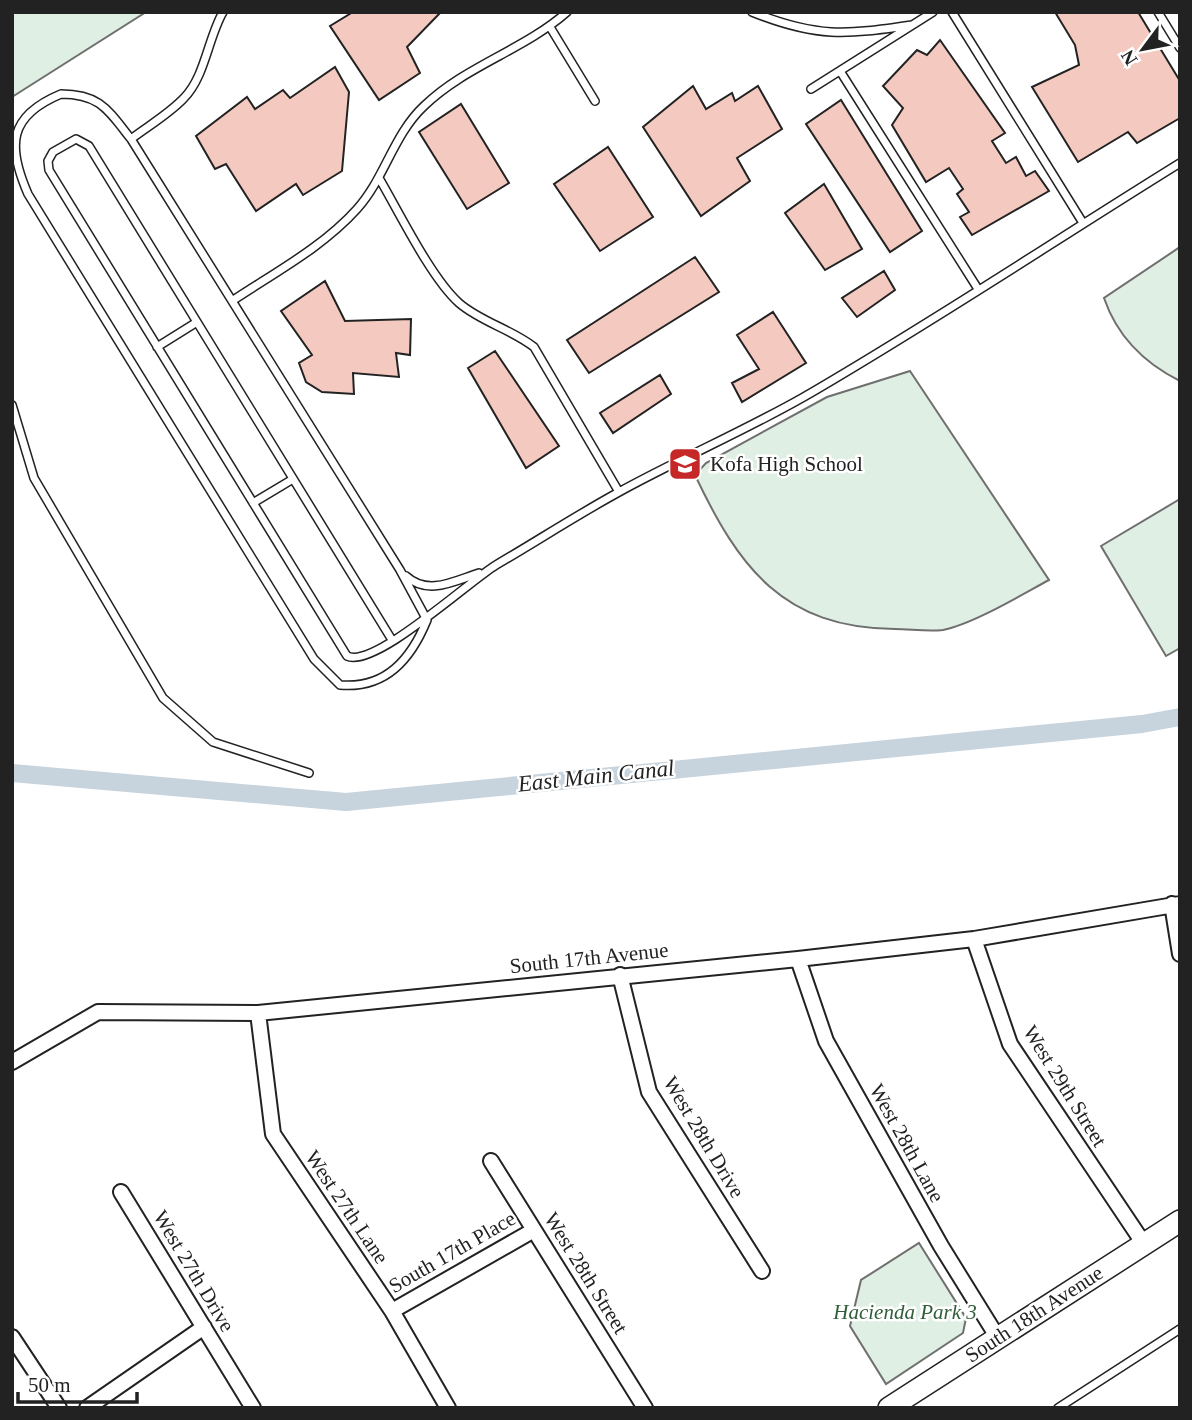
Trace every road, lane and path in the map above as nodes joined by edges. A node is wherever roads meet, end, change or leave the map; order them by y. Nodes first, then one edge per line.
1 (223, 12) edge
2 (567, 12) edge
3 (752, 12) edge
4 (933, 12) edge
5 (952, 12) edge
6 (1158, 12) edge
7 (912, 25) junction
8 (550, 27) junction
9 (1180, 48) edge
10 (840, 71) junction
11 (811, 89) dead end
12 (595, 101) dead end
13 (131, 139) junction
14 (1180, 163) edge
15 (379, 178) junction
16 (1083, 223) junction
17 (978, 289) junction
18 (232, 300) junction
19 (197, 322) junction
20 (157, 347) junction
21 (12, 405) edge
22 (293, 479) junction
23 (619, 492) junction
24 (253, 503) junction
25 (400, 570) junction
26 (486, 570) junction
27 (427, 620) junction
28 (392, 640) junction
29 (309, 773) dead end
30 (1176, 904) edge
31 (974, 939) junction
32 (1180, 954) edge
33 (798, 959) junction
34 (620, 975) junction
35 (258, 1013) junction
36 (12, 1062) edge
37 (491, 1161) dead end
38 (121, 1192) dead end
39 (1180, 1221) edge
40 (534, 1230) junction
41 (1144, 1244) junction
42 (762, 1271) dead end
43 (392, 1311) junction
44 (204, 1326) junction
45 (1180, 1329) edge
46 (12, 1337) edge
47 (998, 1338) junction
48 (59, 1408) edge
49 (87, 1408) edge
50 (253, 1408) edge
51 (448, 1408) edge
52 (645, 1408) edge
53 (889, 1408) edge
54 (1058, 1408) edge

1 - 13 lane
2 - 8 lane
3 - 7 lane
4 - 7 lane
5 - 16 lane
6 - 9 lane
7 - 10 lane
8 - 12 lane
8 - 15 lane
10 - 11 lane
10 - 17 lane
13 - 18 lane
13 - 27 lane
14 - 16 lane
15 - 18 lane
15 - 23 lane
16 - 17 lane
17 - 23 lane
18 - 25 lane
19 - 20 lane
19 - 20 lane
19 - 22 lane
20 - 24 lane
21 - 29 lane
22 - 24 lane
22 - 28 lane
23 - 26 lane
24 - 28 lane
25 - 26 lane
25 - 27 lane
26 - 27 lane
27 - 28 lane
30 - 31 street, South 17th Avenue
30 - 32 street
31 - 33 street, South 17th Avenue
31 - 41 street, West 29th Street
33 - 34 street, South 17th Avenue
33 - 47 street, West 28th Lane
34 - 35 street, South 17th Avenue
34 - 42 street, West 28th Drive
35 - 36 street, South 17th Avenue
35 - 43 street, West 27th Lane
37 - 40 street, West 28th Street
38 - 44 street, West 27th Drive
39 - 41 street, South 18th Avenue
40 - 43 street, South 17th Place
40 - 52 street, West 28th Street
41 - 47 street, South 18th Avenue
43 - 51 street, West 27th Lane
44 - 49 street
44 - 50 street, West 27th Drive
45 - 54 lane
46 - 48 street
47 - 53 street, South 18th Avenue

